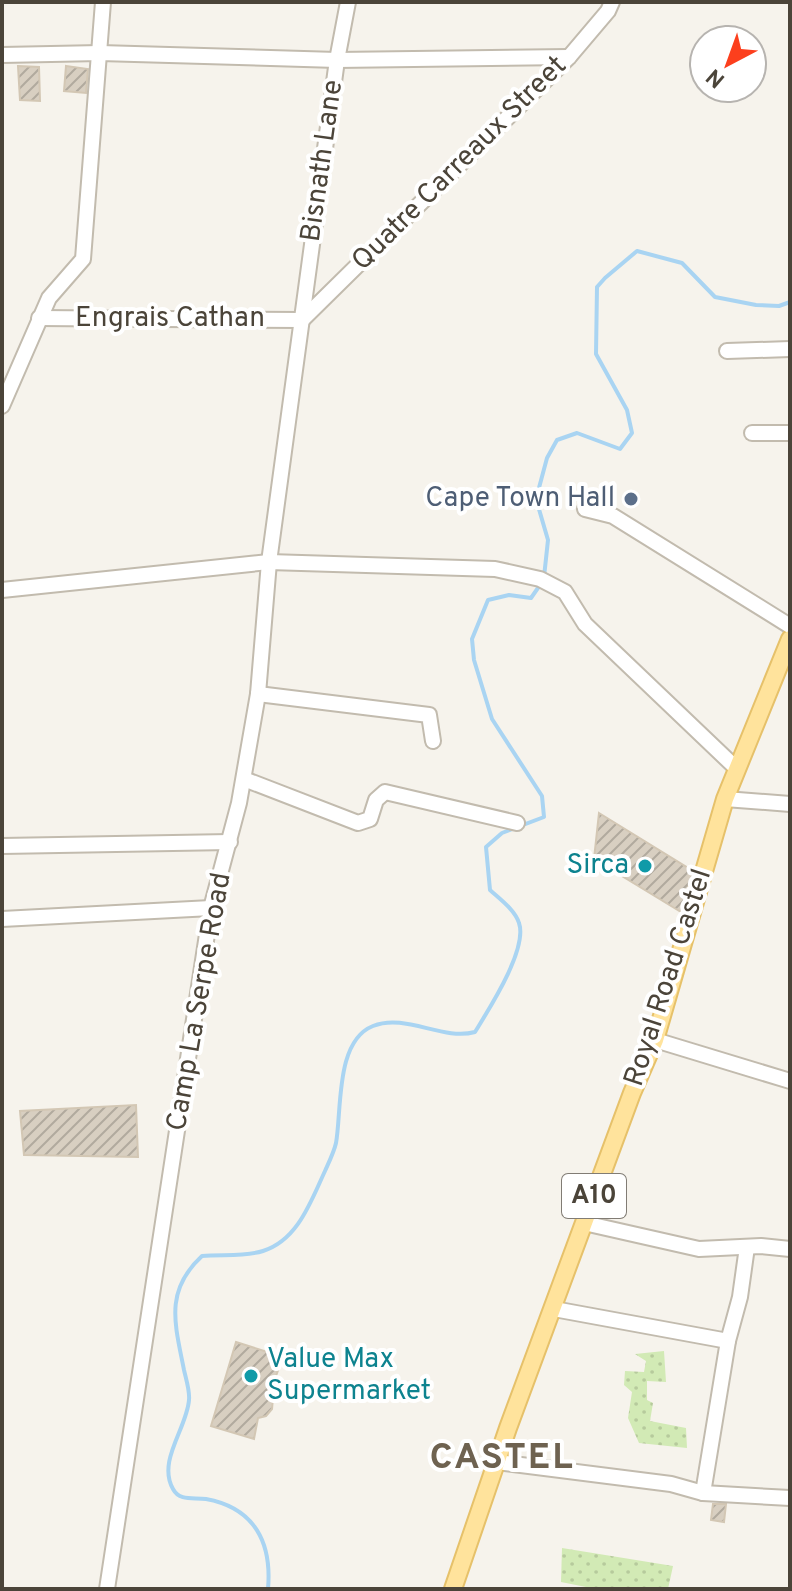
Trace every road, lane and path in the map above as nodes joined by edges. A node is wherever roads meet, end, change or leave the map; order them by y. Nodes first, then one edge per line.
1 (103, 2) edge
2 (348, 2) edge
3 (612, 2) edge
4 (100, 53) junction
5 (2, 55) edge
6 (569, 57) junction
7 (337, 60) junction
8 (39, 318) junction
9 (302, 320) junction
10 (790, 349) edge
11 (727, 351) dead end
12 (2, 406) edge
13 (752, 433) dead end
14 (790, 433) edge
15 (585, 509) dead end
16 (269, 562) junction
17 (2, 590) edge
18 (790, 626) edge
19 (790, 639) edge
20 (782, 676) edge
21 (258, 694) junction
22 (433, 741) dead end
23 (736, 768) junction
24 (244, 779) junction
25 (725, 799) junction
26 (790, 804) edge
27 (517, 823) dead end
28 (230, 842) junction
29 (2, 846) edge
30 (211, 908) junction
31 (2, 919) edge
32 (655, 1040) junction
33 (790, 1081) edge
34 (584, 1223) junction
35 (747, 1247) junction
36 (790, 1249) edge
37 (554, 1309) junction
38 (728, 1341) junction
39 (497, 1462) junction
40 (703, 1493) junction
41 (790, 1498) edge
42 (107, 1589) edge
43 (453, 1589) edge

1 - 4 street
2 - 7 street, Bisnath Lane
3 - 6 street, Quatre Carreaux Street
4 - 5 street
4 - 7 street
4 - 8 street
6 - 7 street
6 - 9 street, Quatre Carreaux Street
7 - 9 street, Bisnath Lane
8 - 9 street, Engrais Cathan
8 - 12 street
9 - 16 street, Camp La Serpe Road
10 - 11 street
13 - 14 street
15 - 18 street
16 - 17 street
16 - 21 street, Camp La Serpe Road
16 - 23 street
19 - 20 main road, Royal Road Castel / A10
20 - 23 main road, Royal Road Castel / A10
21 - 22 street
21 - 24 street, Camp La Serpe Road
23 - 25 main road, Royal Road Castel / A10
24 - 27 street
24 - 28 street, Camp La Serpe Road
25 - 26 street
25 - 32 main road, Royal Road Castel / A10
28 - 29 street
28 - 30 street, Camp La Serpe Road
30 - 31 street
30 - 42 street, Camp La Serpe Road
32 - 33 street
32 - 34 main road, Royal Road Castel / A10
34 - 35 street
34 - 37 main road, Royal Road Castel / A10
35 - 36 street
35 - 38 street
37 - 38 street
37 - 39 main road, Royal Road Castel / A10
38 - 40 street
39 - 40 street
39 - 43 main road, Royal Road Castel / A10
40 - 41 street

